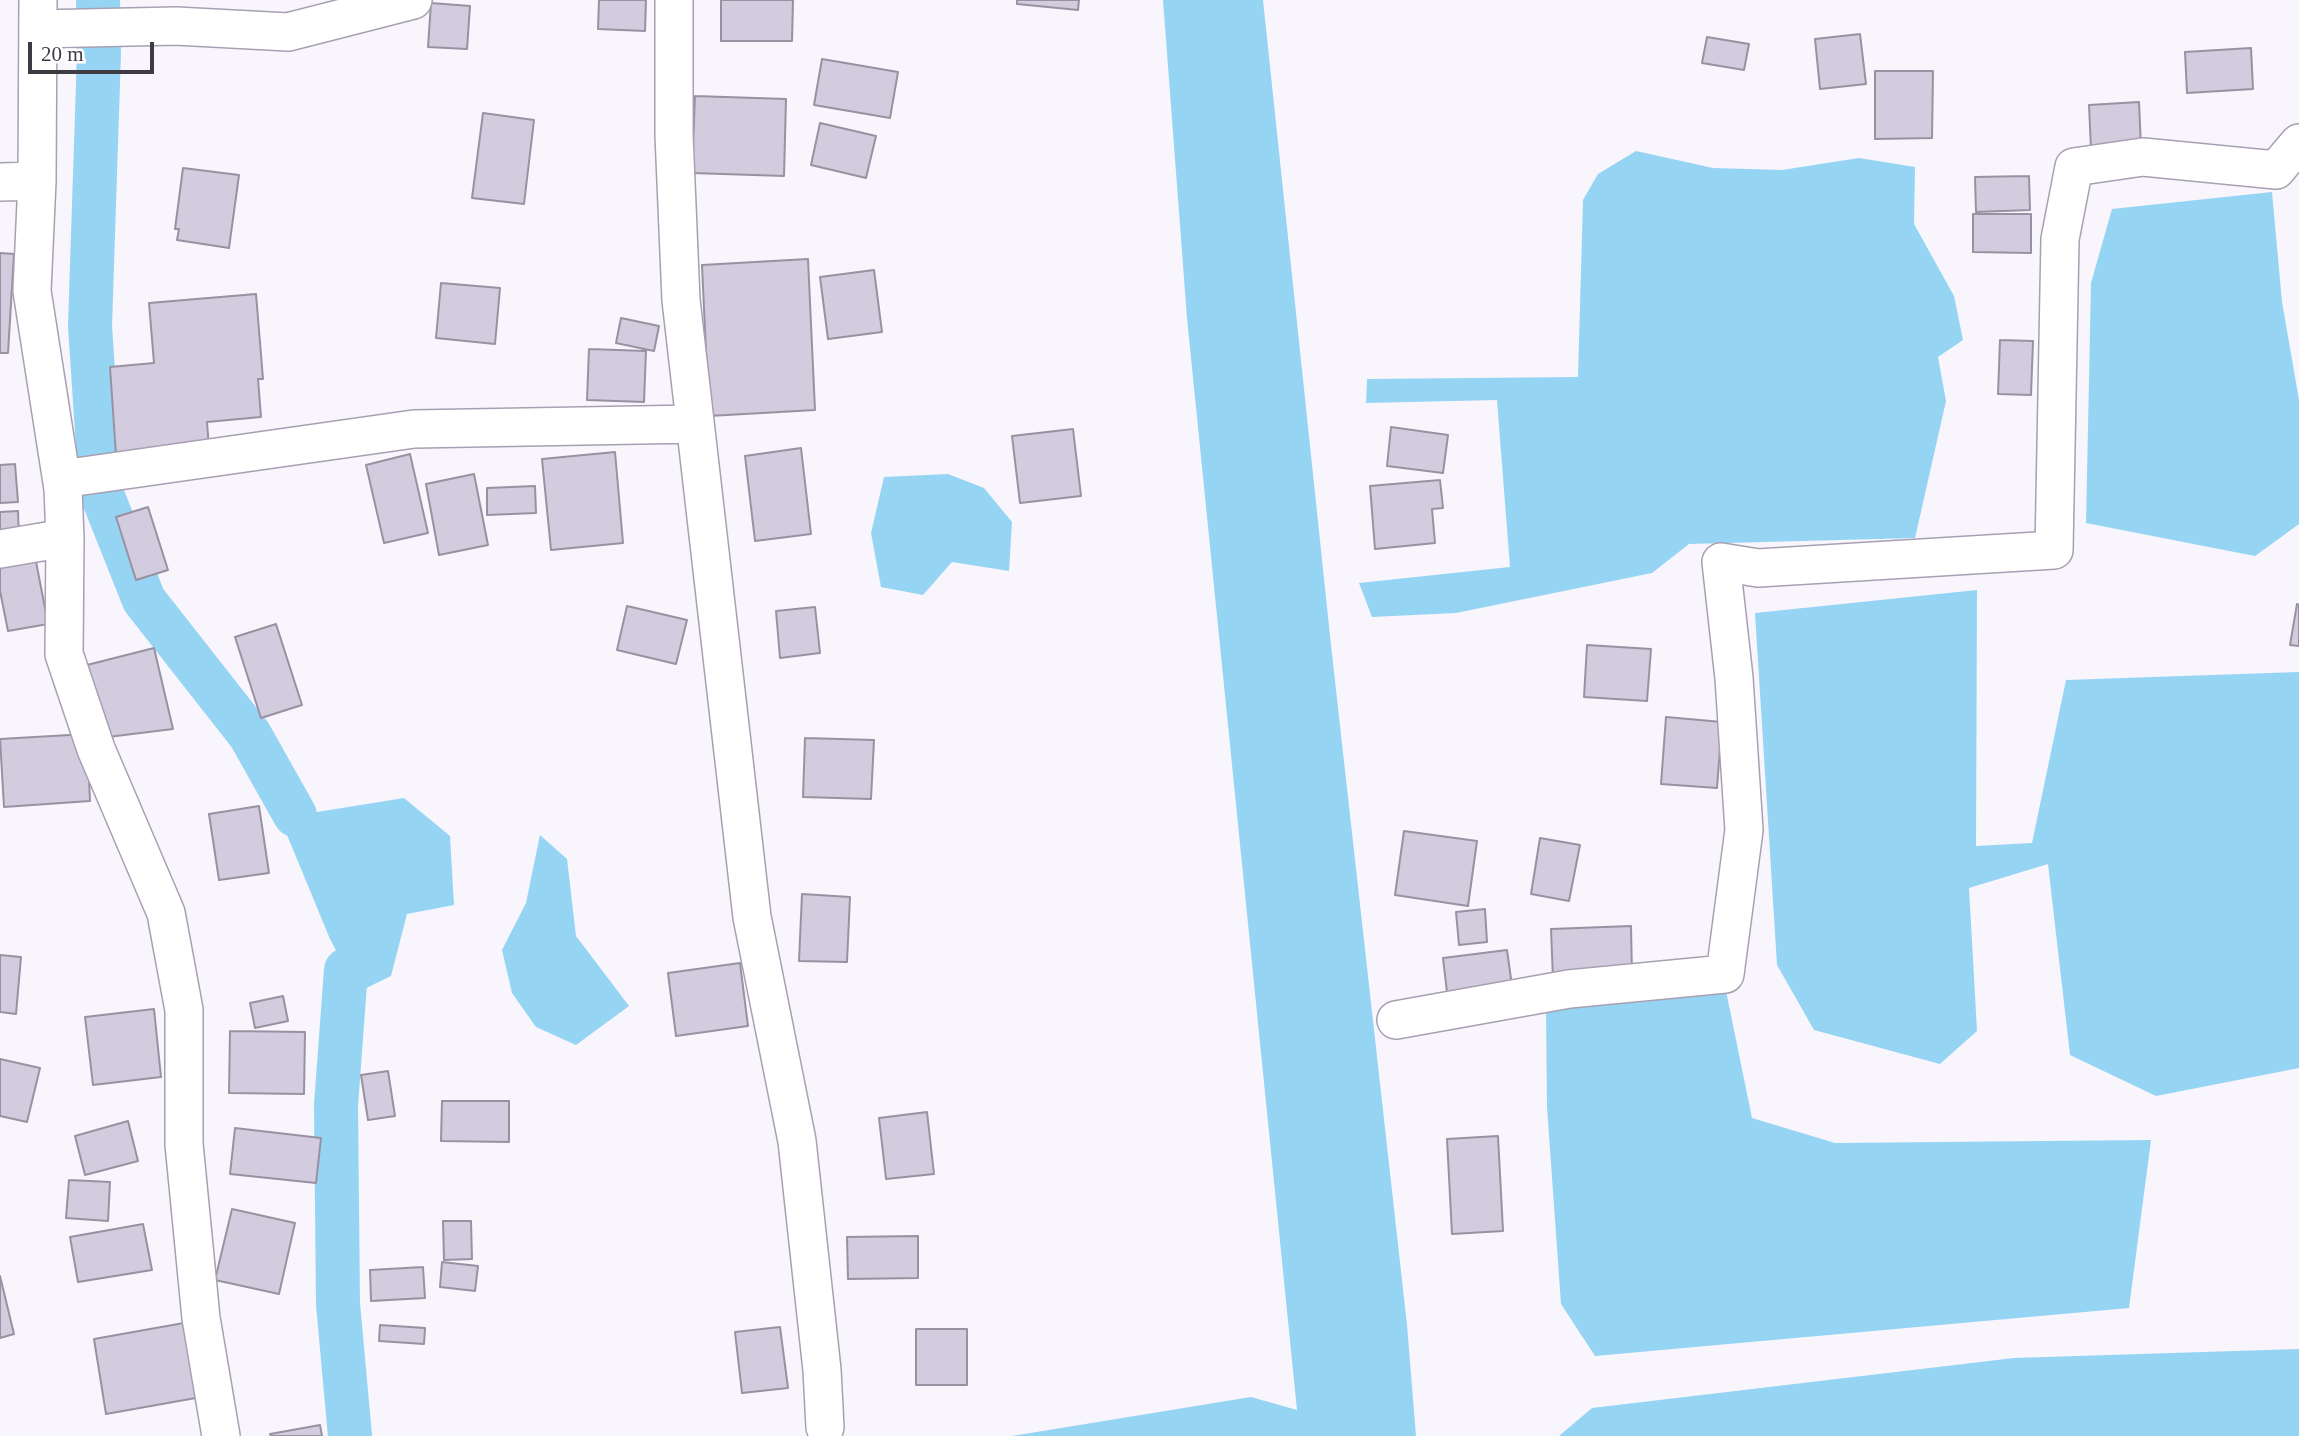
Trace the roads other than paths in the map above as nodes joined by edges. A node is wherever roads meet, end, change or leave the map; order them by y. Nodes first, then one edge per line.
1 (414, 0) edge
2 (674, 0) edge
3 (38, 15) edge
4 (2299, 143) edge
5 (37, 181) junction
6 (0, 182) edge
7 (695, 424) junction
8 (89, 475) junction
9 (65, 538) junction
10 (0, 549) edge
11 (1396, 1020) dead end
12 (825, 1427) dead end
13 (221, 1436) edge

1 - 3 street
2 - 7 street
3 - 5 street
4 - 11 street
5 - 6 street
5 - 8 street
7 - 8 street
7 - 12 street
8 - 9 street
9 - 10 street
9 - 13 street

